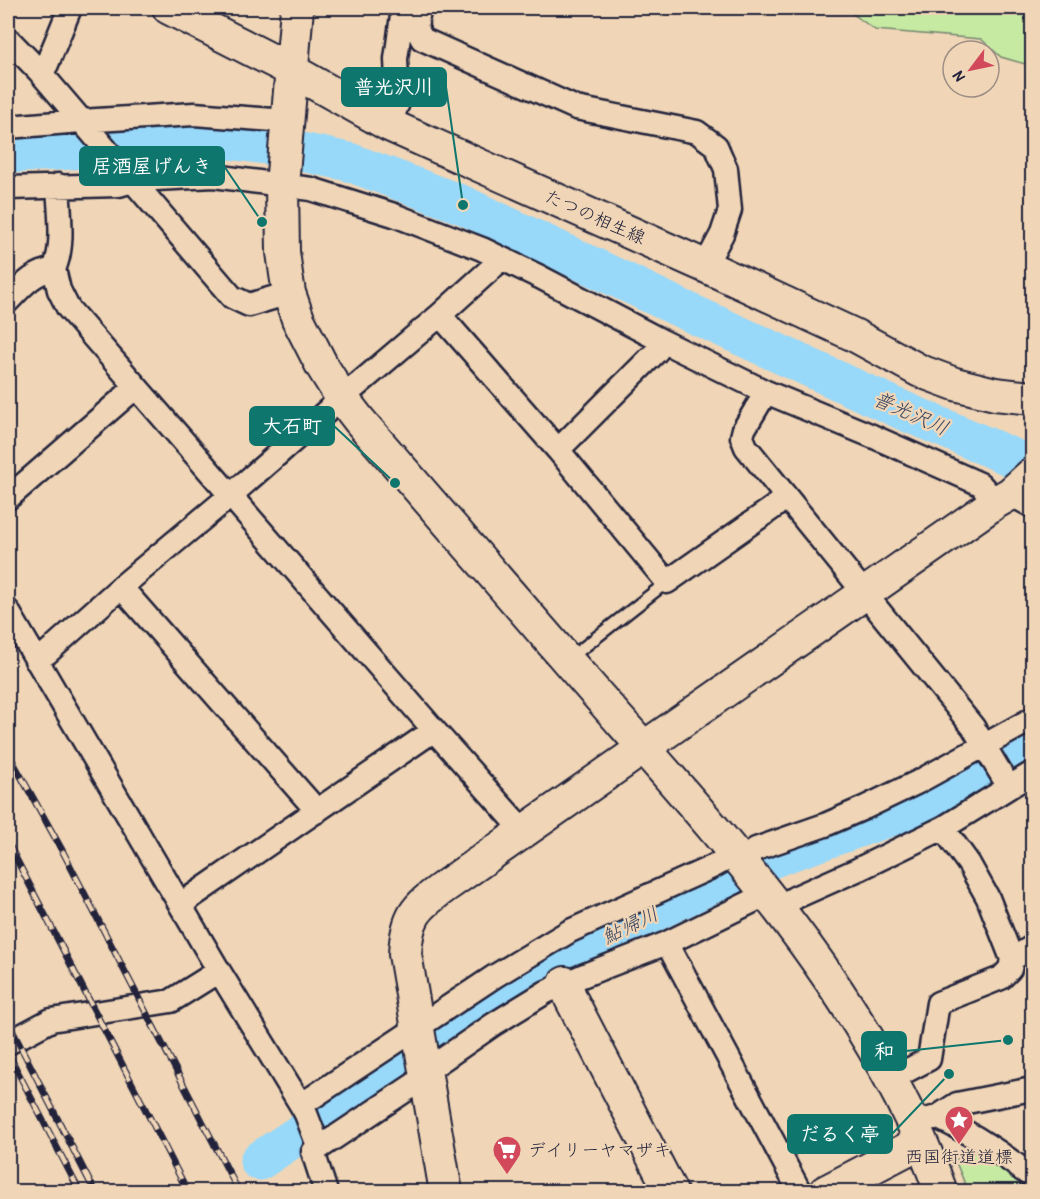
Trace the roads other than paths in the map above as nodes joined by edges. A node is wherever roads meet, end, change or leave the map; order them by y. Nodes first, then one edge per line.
1 (70, 8) edge
2 (169, 8) edge
3 (297, 8) edge
4 (403, 8) edge
5 (419, 8) edge
6 (8, 39) edge
7 (291, 70) junction
8 (39, 71) junction
9 (287, 121) junction
10 (83, 123) junction
11 (389, 125) junction
12 (8, 127) edge
13 (129, 177) junction
14 (58, 185) junction
15 (282, 186) junction
16 (8, 188) edge
17 (498, 257) junction
18 (705, 266) junction
19 (54, 269) junction
20 (289, 293) junction
21 (8, 301) edge
22 (440, 315) junction
23 (662, 341) junction
24 (136, 387) junction
25 (766, 392) junction
26 (342, 398) junction
27 (1032, 398) edge
28 (558, 450) junction
29 (1017, 493) edge
30 (231, 495) junction
31 (785, 497) junction
32 (8, 498) edge
33 (667, 582) junction
34 (121, 587) junction
35 (865, 593) junction
36 (8, 611) edge
37 (36, 660) junction
38 (567, 660) junction
39 (1032, 719) edge
40 (433, 729) junction
41 (644, 748) junction
42 (986, 749) junction
43 (1032, 773) edge
44 (1006, 783) junction
45 (316, 812) junction
46 (943, 828) junction
47 (522, 832) junction
48 (753, 877) junction
49 (181, 904) junction
50 (668, 943) junction
51 (1032, 947) edge
52 (1012, 959) junction
53 (219, 970) junction
54 (565, 983) junction
55 (419, 1030) junction
56 (8, 1043) edge
57 (425, 1069) junction
58 (891, 1080) junction
59 (1032, 1089) edge
60 (303, 1109) junction
61 (924, 1127) junction
62 (317, 1145) junction
63 (1032, 1177) edge
64 (326, 1191) edge
65 (446, 1191) edge
66 (671, 1191) edge
67 (801, 1191) edge
68 (825, 1191) edge
69 (941, 1191) edge

1 - 8 street
2 - 7 street, たつの相生線
3 - 7 street
4 - 11 street
5 - 18 street
6 - 8 street
7 - 9 street
7 - 11 street, たつの相生線
8 - 10 street
9 - 10 street
9 - 15 street
10 - 12 street
10 - 13 street
11 - 18 street, たつの相生線
13 - 14 street
13 - 15 street
13 - 20 street
14 - 16 street
14 - 19 street
15 - 17 street
15 - 20 street
17 - 22 street
17 - 23 street
18 - 27 street, たつの相生線
19 - 21 street
19 - 24 street
20 - 26 street
22 - 26 street
22 - 28 street
23 - 25 street
23 - 28 street
24 - 30 street
24 - 32 street
25 - 29 street
25 - 31 street
26 - 30 street
26 - 38 street
28 - 33 street
29 - 35 street
30 - 34 street
30 - 40 street
31 - 33 street
31 - 35 street
33 - 38 lane
34 - 37 street
34 - 45 street
35 - 41 street
35 - 42 street
36 - 37 street
37 - 49 street
38 - 41 street
39 - 42 street
40 - 45 street
40 - 47 street
41 - 47 street
41 - 48 street
42 - 44 street
42 - 48 street
43 - 44 street
44 - 46 street
45 - 49 street
46 - 48 street
46 - 52 street
47 - 55 street
48 - 50 street
48 - 55 street
48 - 58 street
49 - 53 street
50 - 54 street
50 - 67 street
51 - 52 street
52 - 58 street
53 - 56 street
53 - 60 street
54 - 57 street
54 - 66 street
55 - 57 street
55 - 60 street
57 - 62 street
57 - 65 street
58 - 61 street
59 - 61 street
60 - 62 street
61 - 63 street
61 - 68 street
61 - 69 street
62 - 64 street

